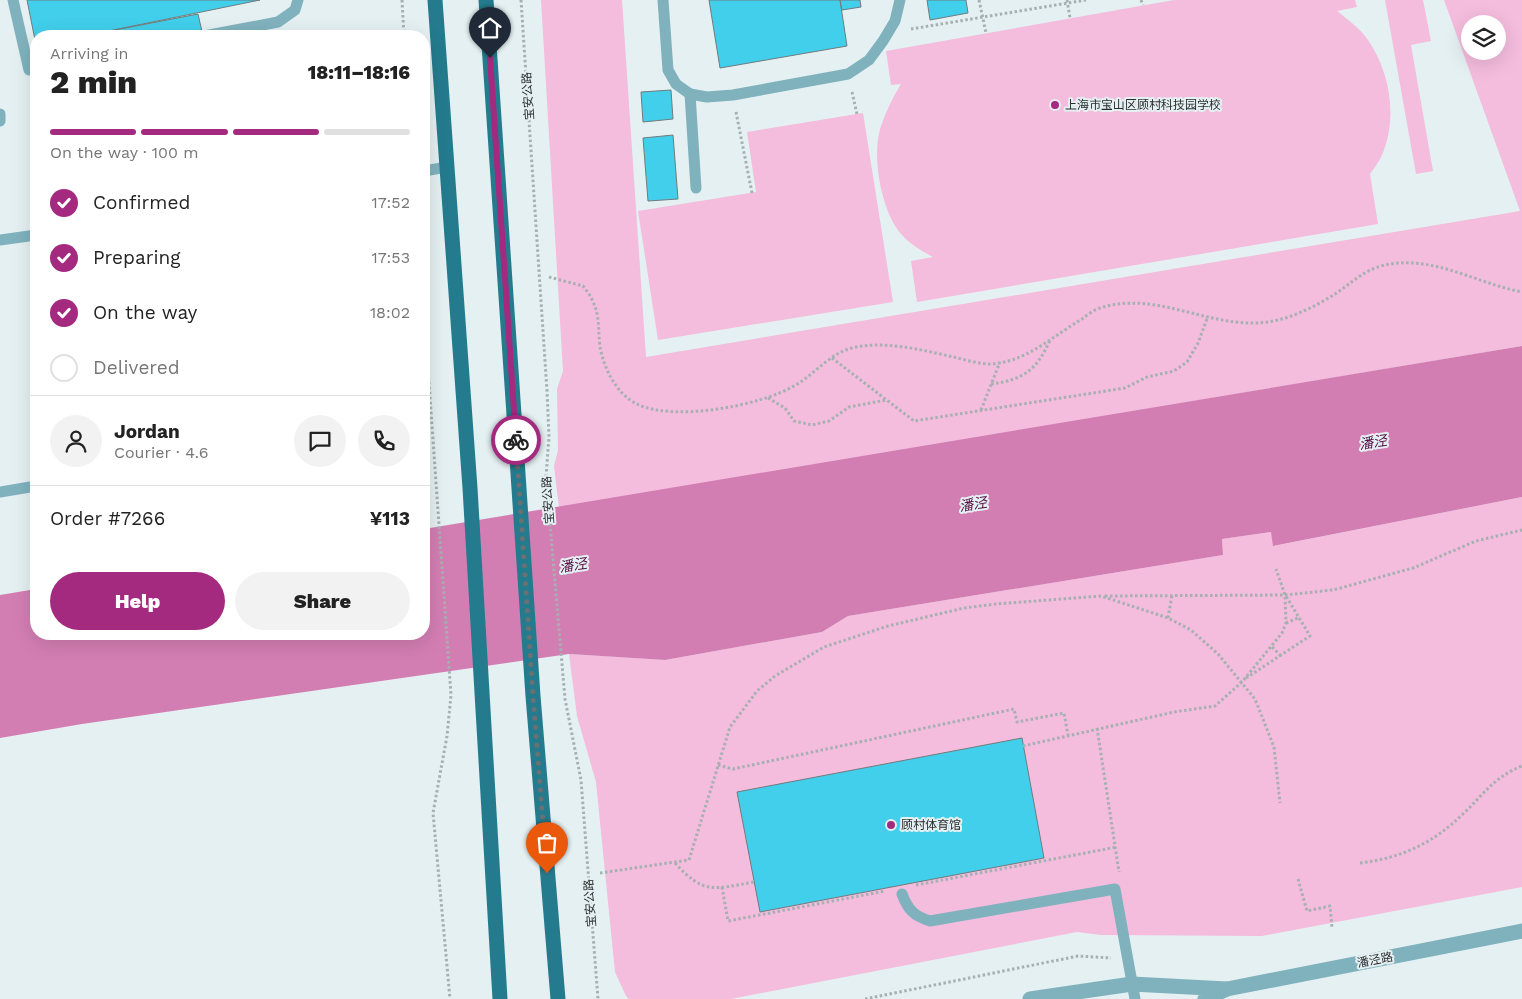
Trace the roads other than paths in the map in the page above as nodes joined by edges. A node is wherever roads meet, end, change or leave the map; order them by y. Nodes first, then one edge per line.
1 (14, 0) edge
2 (298, 0) edge
3 (436, 0) edge
4 (486, 0) edge
5 (663, 0) edge
6 (900, 0) edge
7 (236, 30) edge
8 (30, 70) edge
9 (690, 94) junction
10 (0, 114) edge
11 (0, 121) edge
12 (446, 167) junction
13 (430, 170) edge
14 (696, 188) dead end
15 (30, 235) edge
16 (0, 240) edge
17 (30, 487) edge
18 (0, 492) edge
19 (902, 894) dead end
20 (1522, 930) edge
21 (1132, 984) junction
22 (1229, 994) edge
23 (500, 999) edge
24 (558, 999) edge
25 (1030, 999) edge
26 (1135, 999) edge
27 (1204, 999) edge

1 - 8 lane
2 - 7 lane
3 - 12 main road
4 - 24 main road
5 - 9 lane
6 - 9 lane
9 - 14 lane
10 - 11 lane
12 - 13 lane
12 - 23 main road
15 - 16 lane
17 - 18 lane
19 - 21 lane
20 - 22 street, 潘泾路
21 - 22 street, 潘泾路
21 - 25 street, 潘泾路
21 - 26 lane
22 - 27 street, 潘泾路

